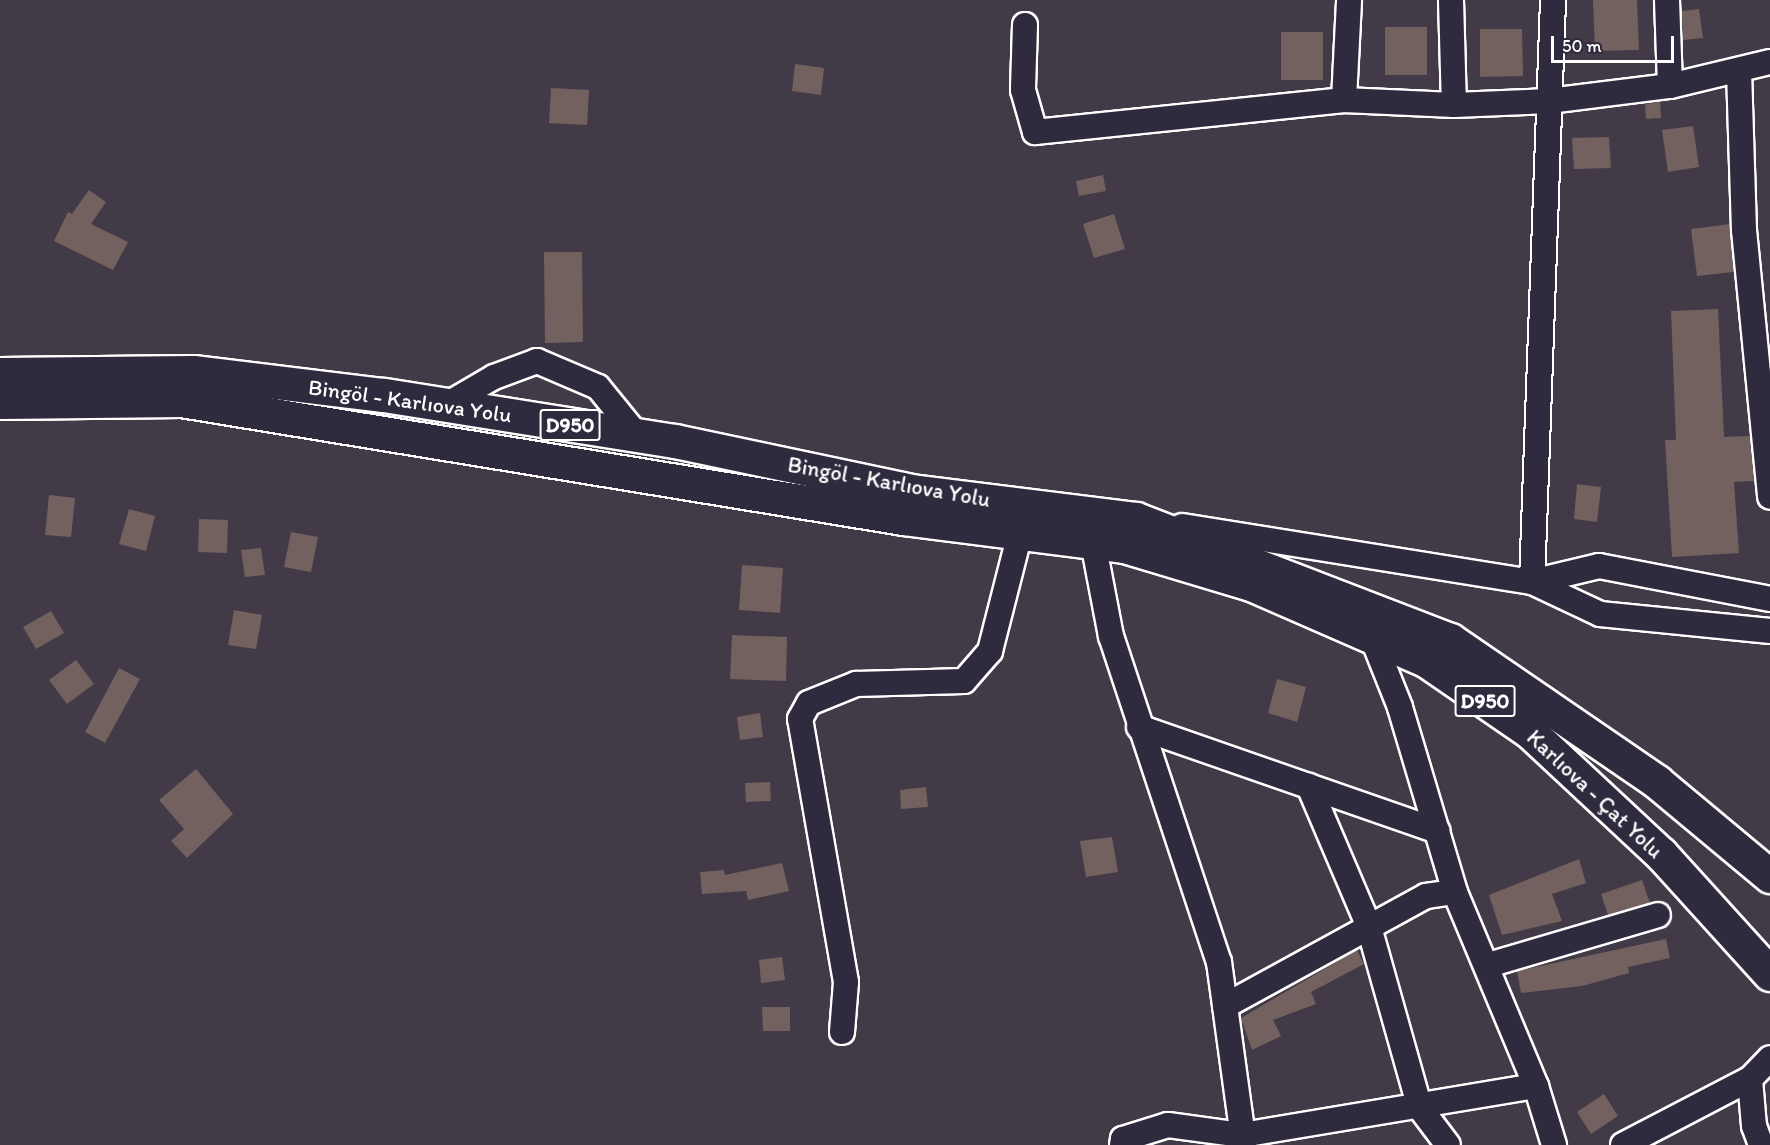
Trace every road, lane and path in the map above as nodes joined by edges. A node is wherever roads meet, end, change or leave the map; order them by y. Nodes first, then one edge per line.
1 (1349, 0) edge
2 (1451, 0) edge
3 (1553, 0) edge
4 (1667, 0) edge
5 (1025, 25) dead end
6 (1770, 62) edge
7 (1740, 71) junction
8 (1670, 86) junction
9 (1344, 99) junction
10 (1549, 101) junction
11 (1454, 105) junction
12 (0, 374) edge
13 (0, 402) edge
14 (446, 405) junction
15 (637, 435) junction
16 (1770, 497) edge
17 (1020, 533) junction
18 (1118, 536) junction
19 (1532, 582) junction
20 (1770, 598) edge
21 (1770, 631) edge
22 (1372, 637) junction
23 (1139, 727) junction
24 (1309, 786) junction
25 (1437, 831) junction
26 (1770, 876) edge
27 (1455, 892) junction
28 (1658, 915) dead end
29 (1369, 927) junction
30 (1488, 965) junction
31 (1769, 972) edge
32 (1225, 1006) junction
33 (842, 1032) dead end
34 (1770, 1058) edge
35 (1750, 1079) junction
36 (1536, 1086) junction
37 (1420, 1107) junction
38 (1243, 1140) edge
39 (1122, 1145) edge
40 (1448, 1145) edge
41 (1554, 1145) edge
42 (1623, 1145) edge
43 (1761, 1145) edge

1 - 9 street
2 - 11 street
3 - 10 street
4 - 8 street
5 - 9 street
6 - 7 street
7 - 8 street
7 - 16 street
8 - 10 street
9 - 11 street
10 - 11 street
10 - 19 street
12 - 14 highway, Bingöl - Karlıova Yolu / D950
13 - 17 highway, Bingöl - Karlıova Yolu / D950
14 - 15 highway, Bingöl - Karlıova Yolu / D950
14 - 15 street
15 - 18 highway, Bingöl - Karlıova Yolu / D950
17 - 18 highway, Bingöl - Karlıova Yolu / D950
17 - 33 street
18 - 19 street
18 - 22 highway, Karlıova - Çat Yolu / D950
18 - 23 street
18 - 26 highway, Karlıova - Çat Yolu / D950
19 - 20 street
19 - 21 street
22 - 25 street
22 - 31 highway, Karlıova - Çat Yolu / D950
23 - 24 street
23 - 32 street
24 - 25 street
24 - 29 street
25 - 27 street
27 - 29 street
27 - 30 street
28 - 30 street
29 - 32 street
29 - 37 street
30 - 36 street
32 - 38 street
34 - 35 street
35 - 42 street
35 - 43 street
36 - 37 street
36 - 41 street
37 - 38 street
37 - 40 street
38 - 39 street

